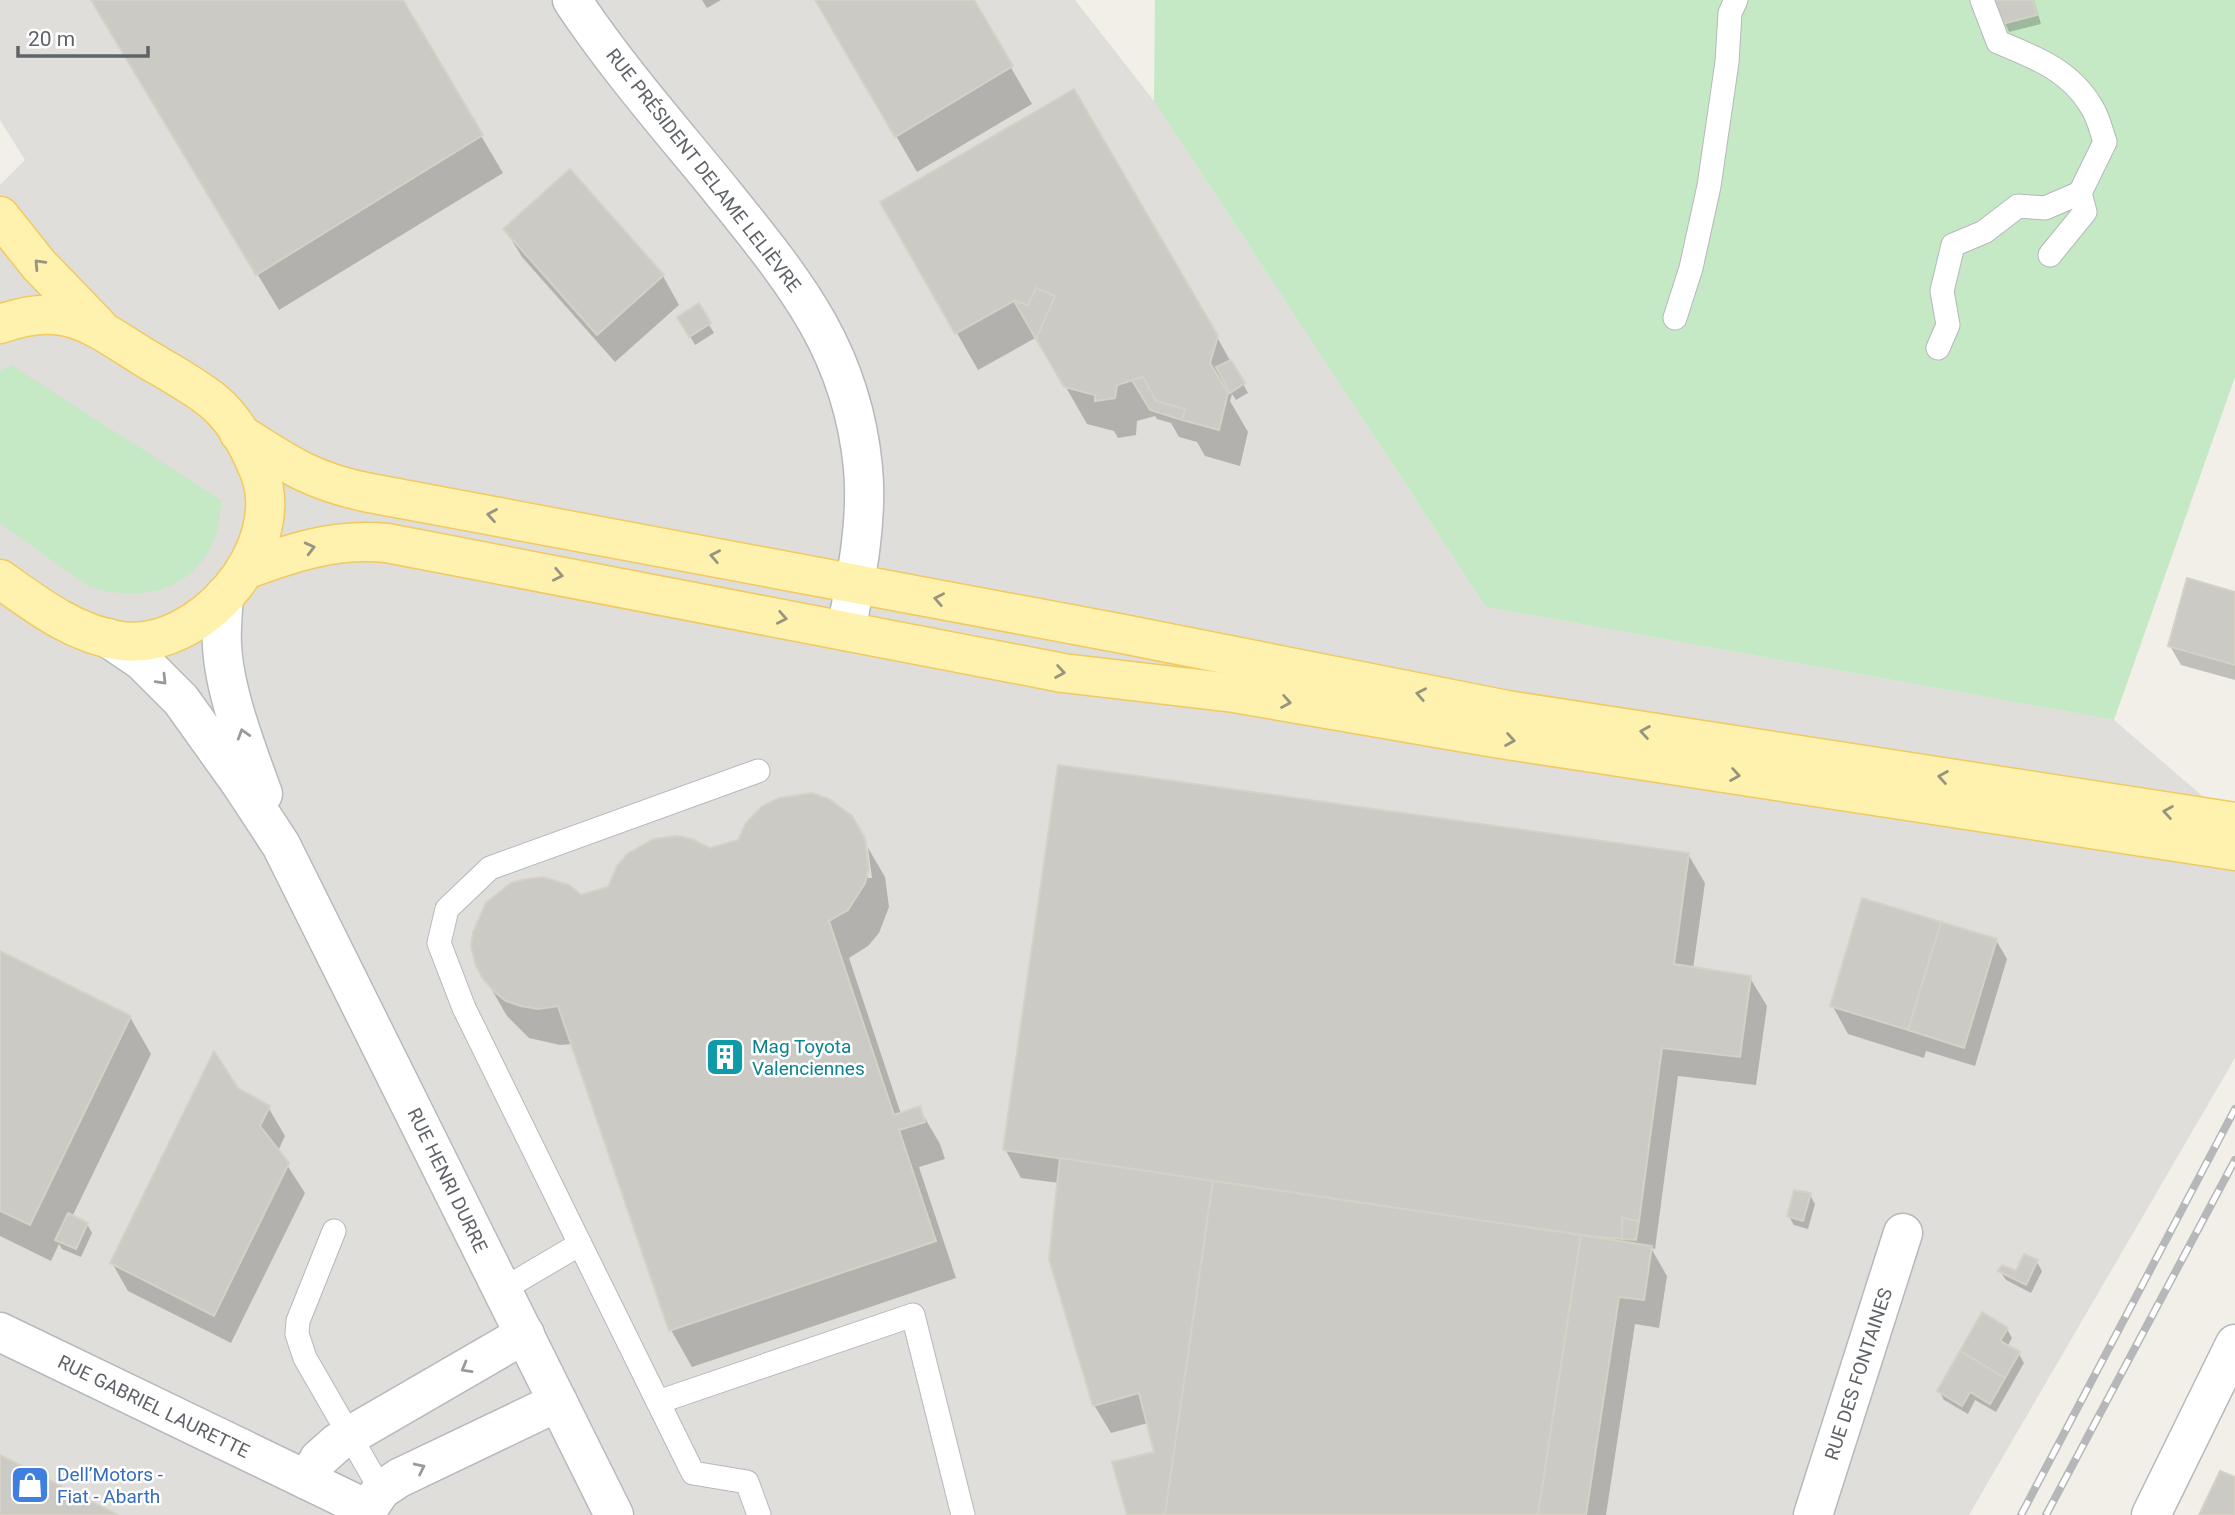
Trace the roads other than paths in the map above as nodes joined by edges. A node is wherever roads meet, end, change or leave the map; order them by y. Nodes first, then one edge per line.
1 (572, 0) edge
2 (1736, 0) edge
3 (1982, 0) edge
4 (2080, 192) junction
5 (0, 216) edge
6 (2050, 255) dead end
7 (1675, 318) dead end
8 (0, 324) edge
9 (103, 331) junction
10 (1938, 348) dead end
11 (239, 433) junction
12 (0, 579) edge
13 (235, 583) junction
14 (855, 584) junction
15 (846, 631) junction
16 (108, 638) junction
17 (758, 771) dead end
18 (2235, 822) edge
19 (281, 845) junction
20 (2235, 851) edge
21 (334, 1231) dead end
22 (1903, 1233) dead end
23 (580, 1244) junction
24 (502, 1290) junction
25 (0, 1332) edge
26 (525, 1334) junction
27 (2235, 1344) edge
28 (558, 1402) junction
29 (658, 1402) junction
30 (349, 1435) junction
31 (307, 1480) junction
32 (370, 1505) edge
33 (614, 1515) edge
34 (759, 1515) edge
35 (963, 1515) edge
36 (1813, 1515) edge
37 (2151, 1515) edge

1 - 14 street, RUE PRÉSIDENT DELAME LELIÈVRE
2 - 7 lane
3 - 4 lane
4 - 6 lane
4 - 10 lane
9 -> 5 main road
8 - 9 main road
9 - 11 main road
11 - 13 main road
14 -> 11 main road
12 - 16 main road
13 -> 15 main road
13 - 16 main road
19 -> 13 street, RUE HENRI DURRE
14 - 15 street, RUE PRÉSIDENT DELAME LELIÈVRE
18 -> 14 main road
15 -> 20 main road
16 -> 19 street, RUE HENRI DURRE
17 - 23 lane
19 - 24 street, RUE HENRI DURRE
21 - 30 lane
22 - 36 street, RUE DES FONTAINES
23 - 24 lane
23 - 29 lane
24 - 26 street, RUE HENRI DURRE
25 - 31 street, RUE GABRIEL LAURETTE
26 - 28 street, RUE HENRI DURRE
26 -> 30 street
27 - 37 street
32 -> 28 street
28 - 33 street, RUE HENRI DURRE
29 - 34 lane
29 - 35 lane
30 - 31 street
30 - 32 lane
31 - 32 street, RUE GABRIEL LAURETTE

